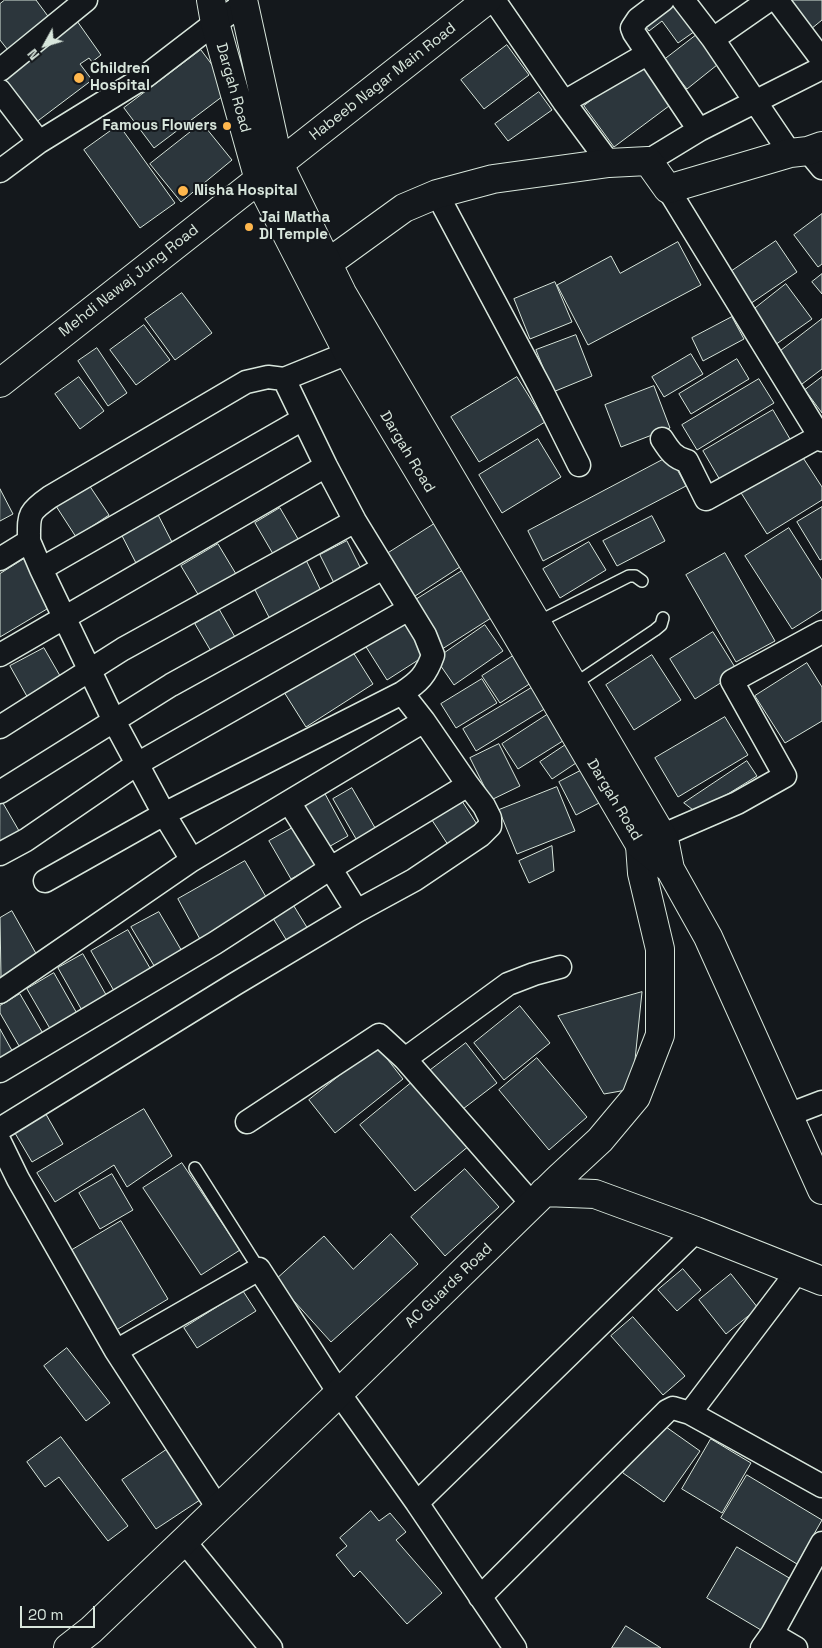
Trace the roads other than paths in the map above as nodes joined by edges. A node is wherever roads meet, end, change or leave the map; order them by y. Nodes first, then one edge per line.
1 (86, 0) edge
2 (487, 0) edge
3 (494, 0) edge
4 (663, 0) edge
5 (683, 0) edge
6 (769, 0) edge
7 (777, 0) edge
8 (243, 2) edge
9 (213, 11) edge
10 (713, 39) junction
11 (647, 54) junction
12 (822, 60) edge
13 (822, 68) edge
14 (0, 70) edge
15 (0, 91) edge
16 (754, 101) junction
17 (564, 102) junction
18 (699, 130) junction
19 (39, 142) junction
20 (810, 154) edge
21 (648, 161) junction
22 (609, 163) junction
23 (0, 171) edge
24 (269, 172) junction
25 (668, 189) junction
26 (437, 194) junction
27 (328, 263) junction
28 (348, 353) junction
29 (284, 379) junction
30 (0, 382) edge
31 (303, 419) junction
32 (821, 438) edge
33 (662, 439) dead end
34 (579, 465) dead end
35 (326, 466) junction
36 (355, 521) junction
37 (29, 541) junction
38 (0, 559) edge
39 (383, 568) junction
40 (41, 569) junction
41 (642, 581) dead end
42 (409, 609) junction
43 (663, 618) dead end
44 (64, 619) junction
45 (536, 623) junction
46 (822, 632) edge
47 (0, 655) edge
48 (90, 669) junction
49 (573, 685) junction
50 (402, 693) junction
51 (114, 721) junction
52 (424, 722) junction
53 (0, 727) edge
54 (137, 764) junction
55 (468, 785) junction
56 (0, 792) edge
57 (289, 802) junction
58 (164, 814) junction
59 (651, 840) junction
60 (0, 854) edge
61 (192, 860) junction
62 (330, 868) junction
63 (45, 881) dead end
64 (357, 911) junction
65 (560, 967) dead end
66 (0, 992) edge
67 (405, 1059) junction
68 (0, 1070) edge
69 (822, 1102) edge
70 (788, 1115) junction
71 (247, 1122) dead end
72 (0, 1129) edge
73 (0, 1142) edge
74 (195, 1168) dead end
75 (822, 1190) edge
76 (538, 1198) junction
77 (696, 1231) junction
78 (258, 1268) junction
79 (797, 1272) junction
80 (822, 1281) edge
81 (116, 1351) junction
82 (339, 1393) junction
83 (690, 1413) junction
84 (822, 1486) edge
85 (417, 1503) junction
86 (218, 1508) junction
87 (184, 1541) junction
88 (822, 1543) edge
89 (480, 1597) junction
90 (767, 1641) edge
91 (68, 1648) edge
92 (271, 1648) edge
93 (515, 1648) edge
94 (796, 1648) edge

1 - 14 street
2 - 24 main road, Habeeb Nagar Main Road
3 - 17 street
4 - 11 street
5 - 10 street
6 - 10 street
7 - 12 street
8 - 9 street
8 - 24 main road, Dargah Road
9 - 19 street
9 - 24 main road, Dargah Road
10 - 16 street
11 - 17 street
11 - 18 street
13 - 16 street
15 - 19 street
16 - 18 street
16 - 20 street
17 - 22 street
18 - 21 street
19 - 23 street
20 - 25 main road
21 - 22 main road
21 - 25 main road
22 - 26 main road
24 - 27 main road, Dargah Road
24 - 28 main road, Dargah Road
24 - 30 main road, Mehdi Nawaj Jung Road
25 - 32 street
26 - 27 main road
26 - 34 street
27 - 45 main road, Dargah Road
28 - 29 street
28 - 59 main road, Dargah Road
29 - 31 street
29 - 37 street
31 - 35 street
31 - 40 street
32 - 33 street
35 - 36 street
35 - 44 street
36 - 39 street
36 - 48 street
37 - 38 street
37 - 40 street
39 - 42 street
39 - 51 street
40 - 44 street
41 - 45 lane
42 - 50 street
42 - 54 street
43 - 49 lane
44 - 47 street
44 - 48 street
45 - 49 main road, Dargah Road
46 - 59 street
48 - 51 street
48 - 53 street
49 - 59 main road, Dargah Road
50 - 52 street
50 - 58 street
51 - 54 street
51 - 56 street
52 - 55 street
52 - 57 street
54 - 58 street
54 - 60 street
55 - 62 street
55 - 64 street
57 - 61 street
57 - 62 street
58 - 61 street
58 - 63 street
59 - 70 main road, Dargah Road
59 - 76 main road, AC Guards Road
61 - 66 street
62 - 64 street
62 - 68 street
64 - 72 street
65 - 67 street
67 - 71 street
67 - 76 street
69 - 70 street
70 - 75 main road, Dargah Road
73 - 81 street
74 - 78 lane
76 - 77 main road
76 - 82 main road, AC Guards Road
77 - 79 main road
77 - 85 street
78 - 81 street
78 - 82 street
79 - 80 main road
79 - 83 street
81 - 86 street
82 - 85 street
82 - 86 main road, AC Guards Road
83 - 84 street
83 - 89 street
85 - 89 street
86 - 87 main road, AC Guards Road
87 - 91 main road, AC Guards Road
87 - 92 street
88 - 90 street
89 - 93 street
90 - 94 street

